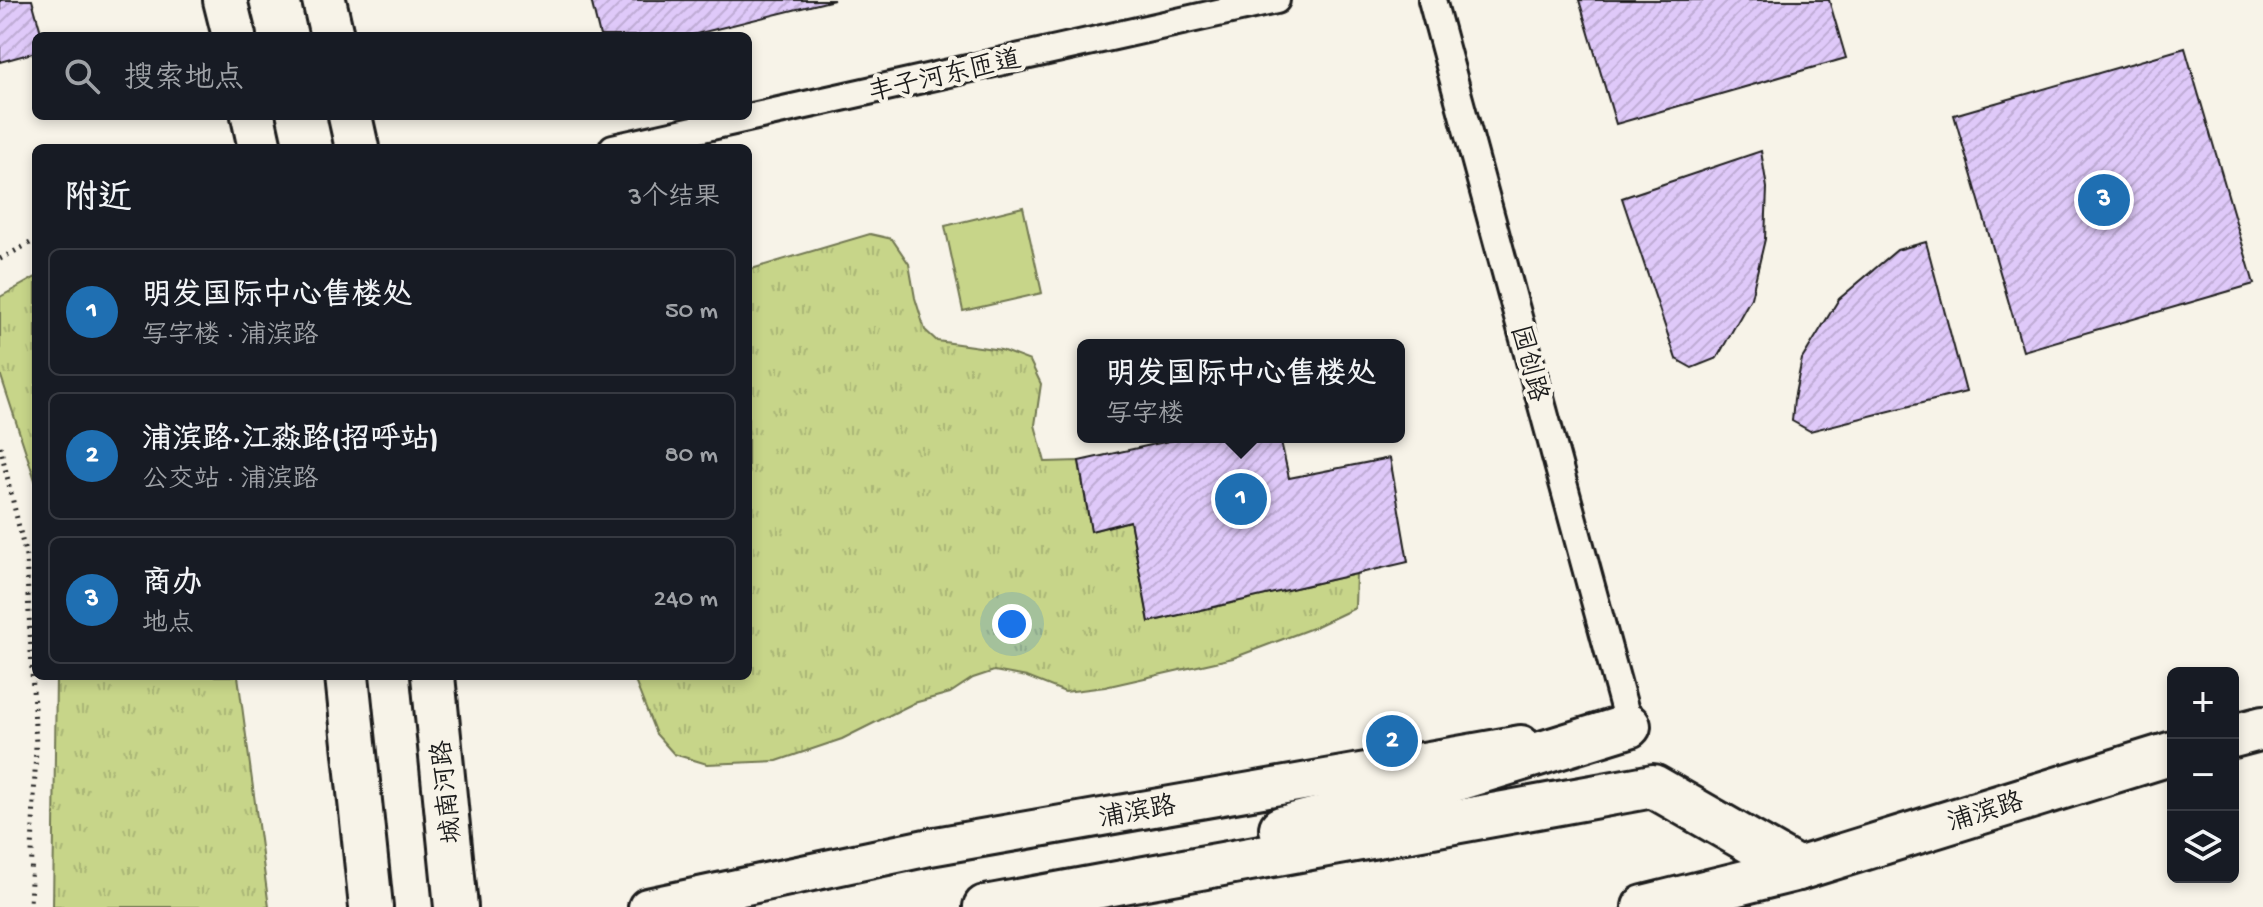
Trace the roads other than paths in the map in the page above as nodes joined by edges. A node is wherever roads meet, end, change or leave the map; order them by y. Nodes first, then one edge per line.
1 (225, 0) edge
2 (324, 0) edge
3 (1276, 0) edge
4 (1432, 0) edge
5 (233, 32) edge
6 (331, 32) edge
7 (752, 117) edge
8 (254, 120) edge
9 (351, 120) edge
10 (738, 120) edge
11 (259, 144) edge
12 (356, 144) edge
13 (631, 144) edge
14 (347, 680) edge
15 (433, 680) edge
16 (1629, 726) junction
17 (2263, 728) edge
18 (2239, 734) edge
19 (2167, 755) edge
20 (1798, 869) junction
21 (371, 907) edge
22 (456, 907) edge
23 (647, 907) edge
24 (970, 907) edge
25 (985, 907) edge
26 (1644, 907) edge

1 - 5 main road
2 - 6 main road
3 - 7 street, 丰子河东匝道
4 - 16 street, 园创路
8 - 11 main road
9 - 12 main road
10 - 13 street, 丰子河东匝道
14 - 21 main road
15 - 22 main road, 城南河路
16 - 23 street, 浦滨路
16 - 24 main road
17 - 18 main road
19 - 20 main road, 浦滨路
20 - 25 main road
20 - 26 main road, 浦滨路

